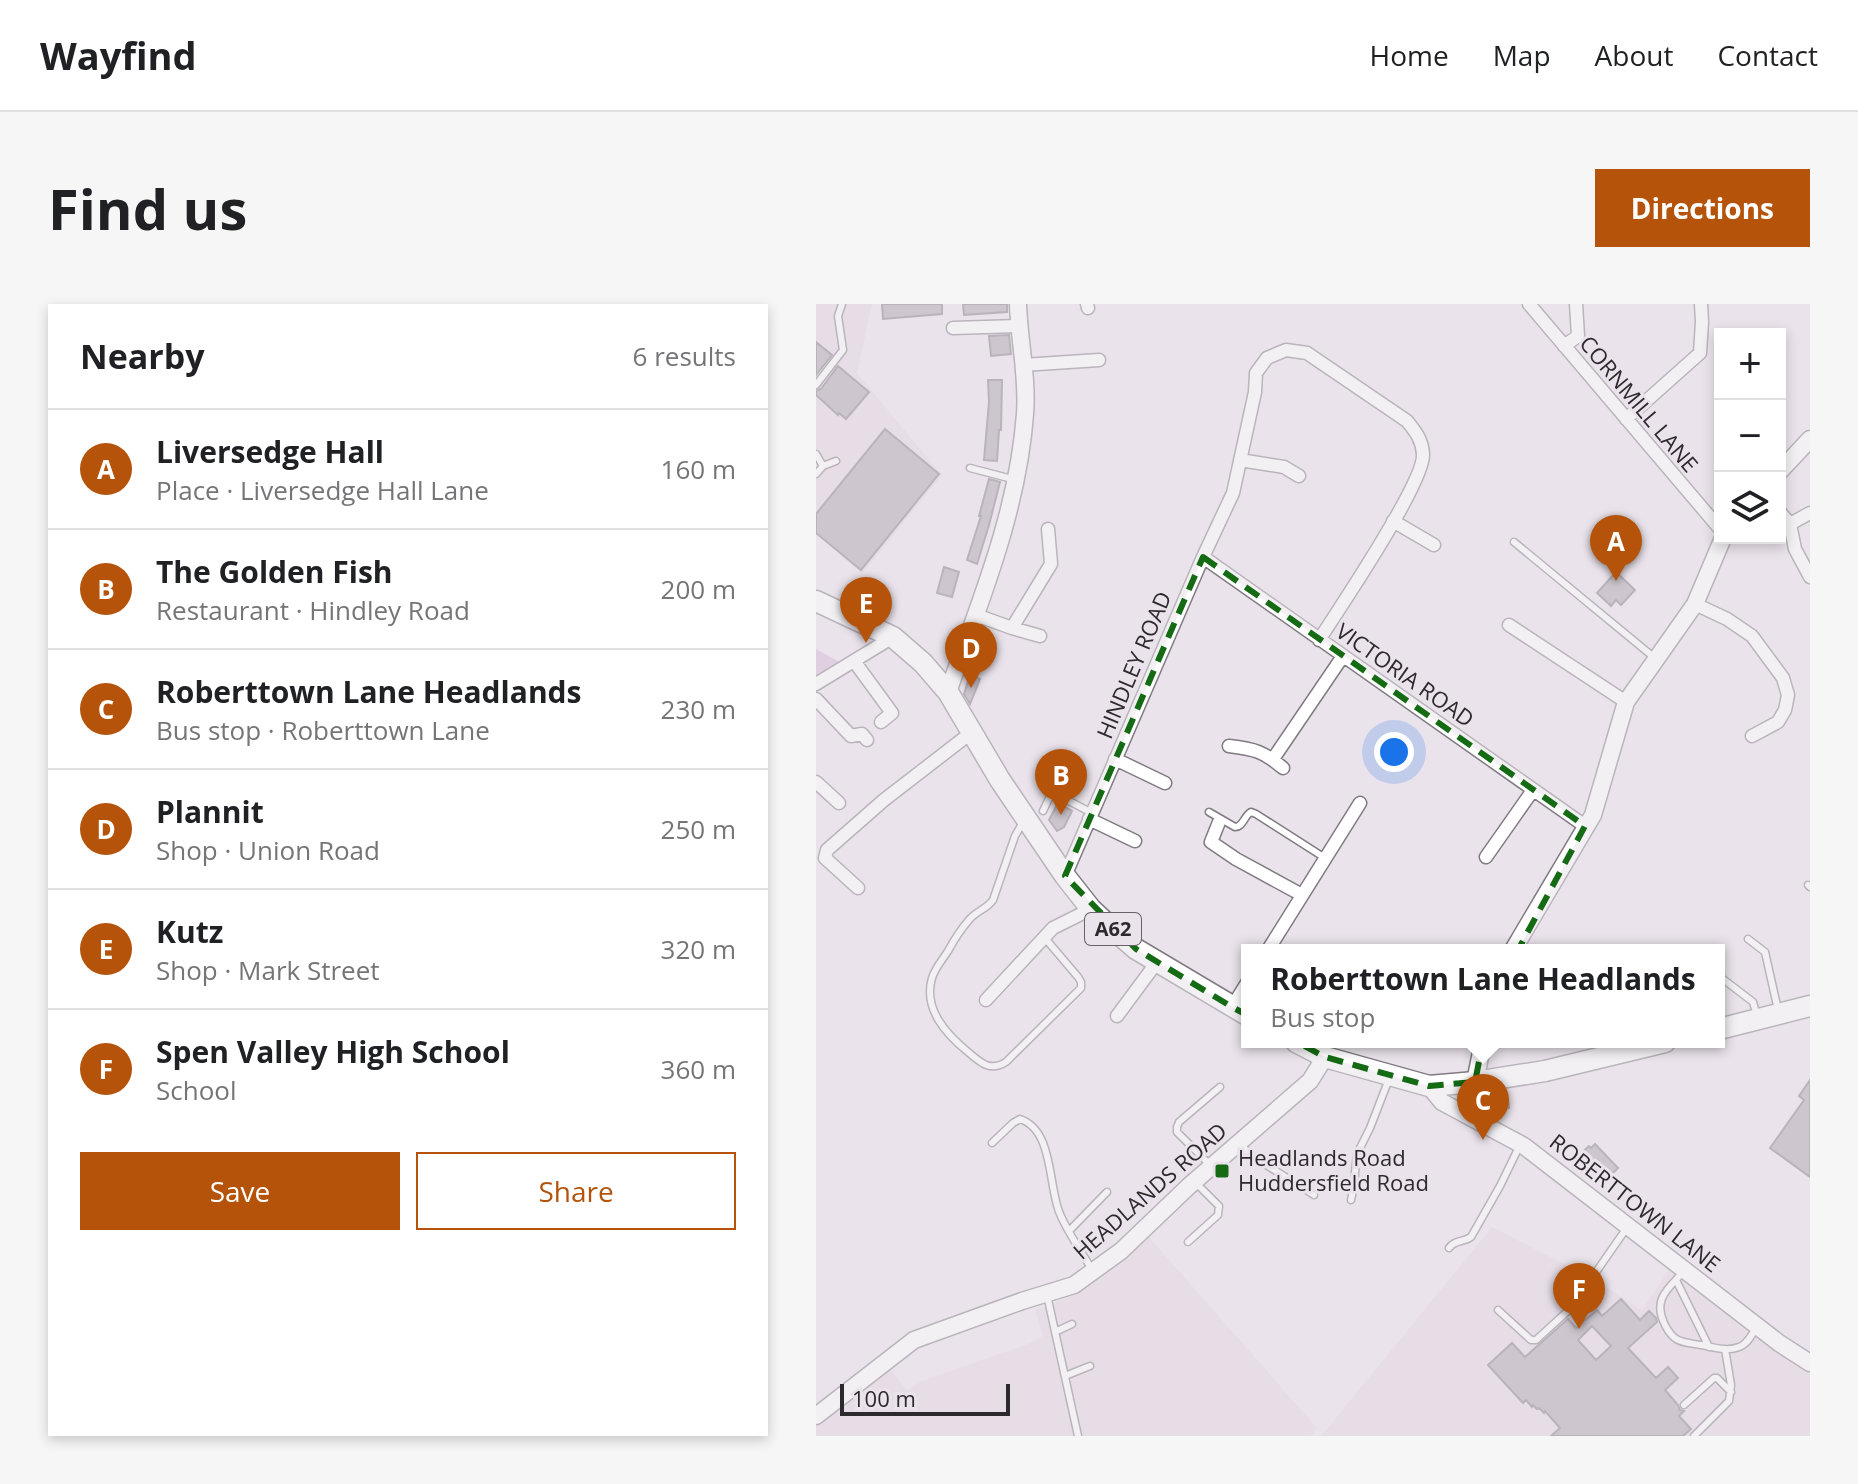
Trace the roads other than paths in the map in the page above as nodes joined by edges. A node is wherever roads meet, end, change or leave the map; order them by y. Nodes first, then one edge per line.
1 (842, 304) edge
2 (1018, 304) edge
3 (1529, 304) edge
4 (1576, 304) edge
5 (1701, 304) edge
6 (1019, 326) junction
7 (953, 328) dead end
8 (1564, 346) junction
9 (1099, 360) dead end
10 (1023, 365) junction
11 (816, 385) edge
12 (1626, 419) junction
13 (1810, 439) edge
14 (816, 454) edge
15 (1240, 460) junction
16 (836, 461) dead end
17 (1786, 465) edge
18 (823, 466) junction
19 (970, 468) dead end
20 (816, 474) edge
21 (1299, 476) dead end
22 (1016, 480) junction
23 (1810, 513) edge
24 (1786, 519) edge
25 (1393, 521) junction
26 (1714, 522) edge
27 (1790, 524) junction
28 (1048, 529) dead end
29 (1514, 542) dead end
30 (1720, 544) edge
31 (1435, 546) dead end
32 (1203, 557) junction
33 (1810, 577) edge
34 (816, 601) edge
35 (1695, 604) junction
36 (976, 615) junction
37 (1509, 625) dead end
38 (1012, 628) junction
39 (1040, 636) dead end
40 (893, 637) junction
41 (1319, 640) junction
42 (1343, 656) junction
43 (1656, 659) junction
44 (854, 661) junction
45 (816, 684) edge
46 (948, 692) junction
47 (816, 699) edge
48 (1626, 702) junction
49 (881, 722) dead end
50 (972, 732) junction
51 (1752, 736) dead end
52 (867, 740) dead end
53 (1229, 746) dead end
54 (1115, 759) junction
55 (816, 782) edge
56 (1165, 783) dead end
57 (1533, 790) junction
58 (839, 803) dead end
59 (1360, 803) dead end
60 (1028, 811) junction
61 (1209, 812) dead end
62 (1091, 816) junction
63 (1219, 822) dead end
64 (1585, 826) junction
65 (1135, 841) dead end
66 (1486, 857) dead end
67 (1325, 858) junction
68 (1065, 876) junction
69 (858, 888) dead end
70 (1302, 895) junction
71 (1091, 909) junction
72 (1044, 937) junction
73 (1748, 939) dead end
74 (1272, 944) edge
75 (1516, 944) edge
76 (1157, 962) junction
77 (1725, 981) edge
78 (986, 1000) dead end
79 (1810, 1006) edge
80 (1240, 1011) edge
81 (1779, 1014) junction
82 (1117, 1016) dead end
83 (1758, 1019) junction
84 (1725, 1027) edge
85 (1308, 1048) edge
86 (1482, 1048) edge
87 (1640, 1048) edge
88 (1325, 1057) junction
89 (1391, 1076) junction
90 (1475, 1082) junction
91 (1429, 1086) junction
92 (1220, 1087) dead end
93 (992, 1143) dead end
94 (1239, 1143) junction
95 (1521, 1144) junction
96 (1211, 1167) junction
97 (1195, 1182) junction
98 (1107, 1192) dead end
99 (1314, 1195) dead end
100 (1351, 1200) dead end
101 (1628, 1226) junction
102 (1069, 1231) junction
103 (1188, 1242) dead end
104 (1449, 1248) dead end
105 (1093, 1271) junction
106 (1681, 1275) junction
107 (1047, 1293) junction
108 (1498, 1310) dead end
109 (1072, 1324) dead end
110 (1758, 1326) junction
111 (1055, 1332) junction
112 (1709, 1347) junction
113 (1725, 1349) junction
114 (1810, 1363) edge
115 (1090, 1366) dead end
116 (1065, 1376) junction
117 (1731, 1392) junction
118 (1684, 1405) dead end
119 (816, 1416) edge
120 (1078, 1436) edge
121 (1694, 1436) edge

1 - 11 lane
2 - 6 street
3 - 8 street, CORNMILL LANE
4 - 8 street
5 - 12 street
6 - 7 street
6 - 10 street
8 - 12 street, CORNMILL LANE
9 - 10 street
10 - 22 street
12 - 26 street, CORNMILL LANE
13 - 17 street
14 - 18 lane
15 - 21 street
15 - 25 street, HINDLEY ROAD
15 - 32 street, HINDLEY ROAD
16 - 18 lane
18 - 20 lane
19 - 22 lane
22 - 36 street
23 - 27 street
24 - 27 street
25 - 31 street
25 - 41 street, HINDLEY ROAD
27 - 33 street
28 - 38 street
29 - 43 lane
30 - 35 street
32 - 41 street, VICTORIA ROAD
32 - 54 street, HINDLEY ROAD
34 - 40 main road, A62
35 - 43 street
35 - 51 street
36 - 38 street
36 - 46 street
37 - 48 street
38 - 39 street
40 - 44 street
40 - 46 main road, A62
41 - 42 street, VICTORIA ROAD
42 - 53 street
42 - 57 street, VICTORIA ROAD
43 - 48 street
44 - 45 street
44 - 49 street
46 - 50 main road, A62
47 - 52 street
48 - 64 street
50 - 60 main road, A62
50 - 69 street
54 - 56 street
54 - 62 street, HINDLEY ROAD
55 - 58 street
57 - 64 street, VICTORIA ROAD
57 - 66 street
59 - 67 street
60 - 62 lane
60 - 68 main road, A62
60 - 72 lane
61 - 67 lane
62 - 65 street
62 - 68 street, HINDLEY ROAD
63 - 70 street
64 - 75 street
67 - 70 street
68 - 71 main road, A62
70 - 74 street
71 - 72 street
71 - 76 main road, A62
72 - 78 street
73 - 81 lane
76 - 80 main road, A62
76 - 82 street
77 - 83 lane
79 - 81 main road
81 - 83 main road
83 - 84 main road
85 - 88 main road
86 - 90 street
87 - 90 main road
88 - 89 main road
88 - 94 street, HEADLANDS ROAD
89 - 91 main road
89 - 100 lane
90 - 91 main road
91 - 95 street, ROBERTTOWN LANE
92 - 96 lane
93 - 102 lane
94 - 96 street, HEADLANDS ROAD
94 - 99 lane
95 - 101 street, ROBERTTOWN LANE
95 - 104 lane
96 - 97 street, HEADLANDS ROAD
97 - 103 lane
97 - 105 street, HEADLANDS ROAD
98 - 102 lane
101 - 106 street, ROBERTTOWN LANE
101 - 108 lane
102 - 105 lane
105 - 107 street, HEADLANDS ROAD
106 - 110 street, ROBERTTOWN LANE
106 - 112 lane
106 - 112 lane
107 - 111 lane
107 - 119 street, HEADLANDS ROAD
109 - 111 lane
110 - 113 lane
110 - 114 street, ROBERTTOWN LANE
111 - 116 lane
112 - 113 lane
113 - 117 lane
115 - 116 lane
116 - 120 lane
117 - 118 lane
117 - 121 lane

